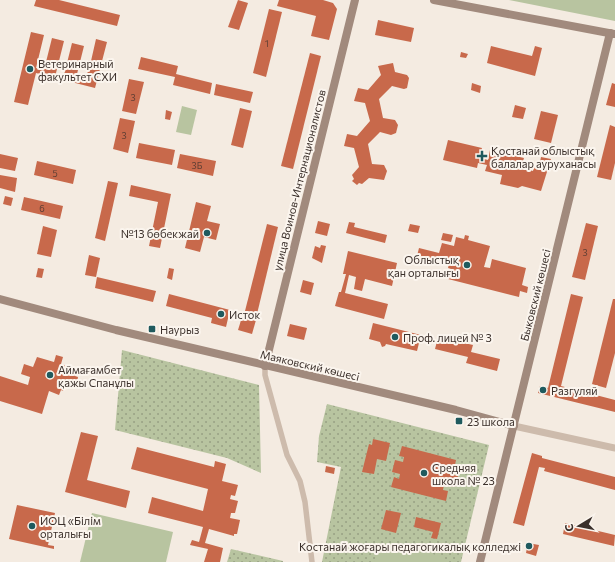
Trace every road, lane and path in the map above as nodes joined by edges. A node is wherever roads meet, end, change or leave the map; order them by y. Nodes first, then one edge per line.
1 (355, 0) edge
2 (434, 0) edge
3 (613, 34) edge
4 (0, 299) edge
5 (265, 366) junction
6 (514, 426) junction
7 (615, 448) edge
8 (312, 562) edge
9 (480, 562) edge

1 - 5 main road, улица Воинов-Интернационалистов
2 - 3 main road
3 - 6 main road, Быковский көшесі
4 - 5 main road, Маяковский көшесі
5 - 6 main road, Маяковский көшесі
5 - 8 street
6 - 7 street, Маяковский көшесі
6 - 9 main road, Быковский көшесі

